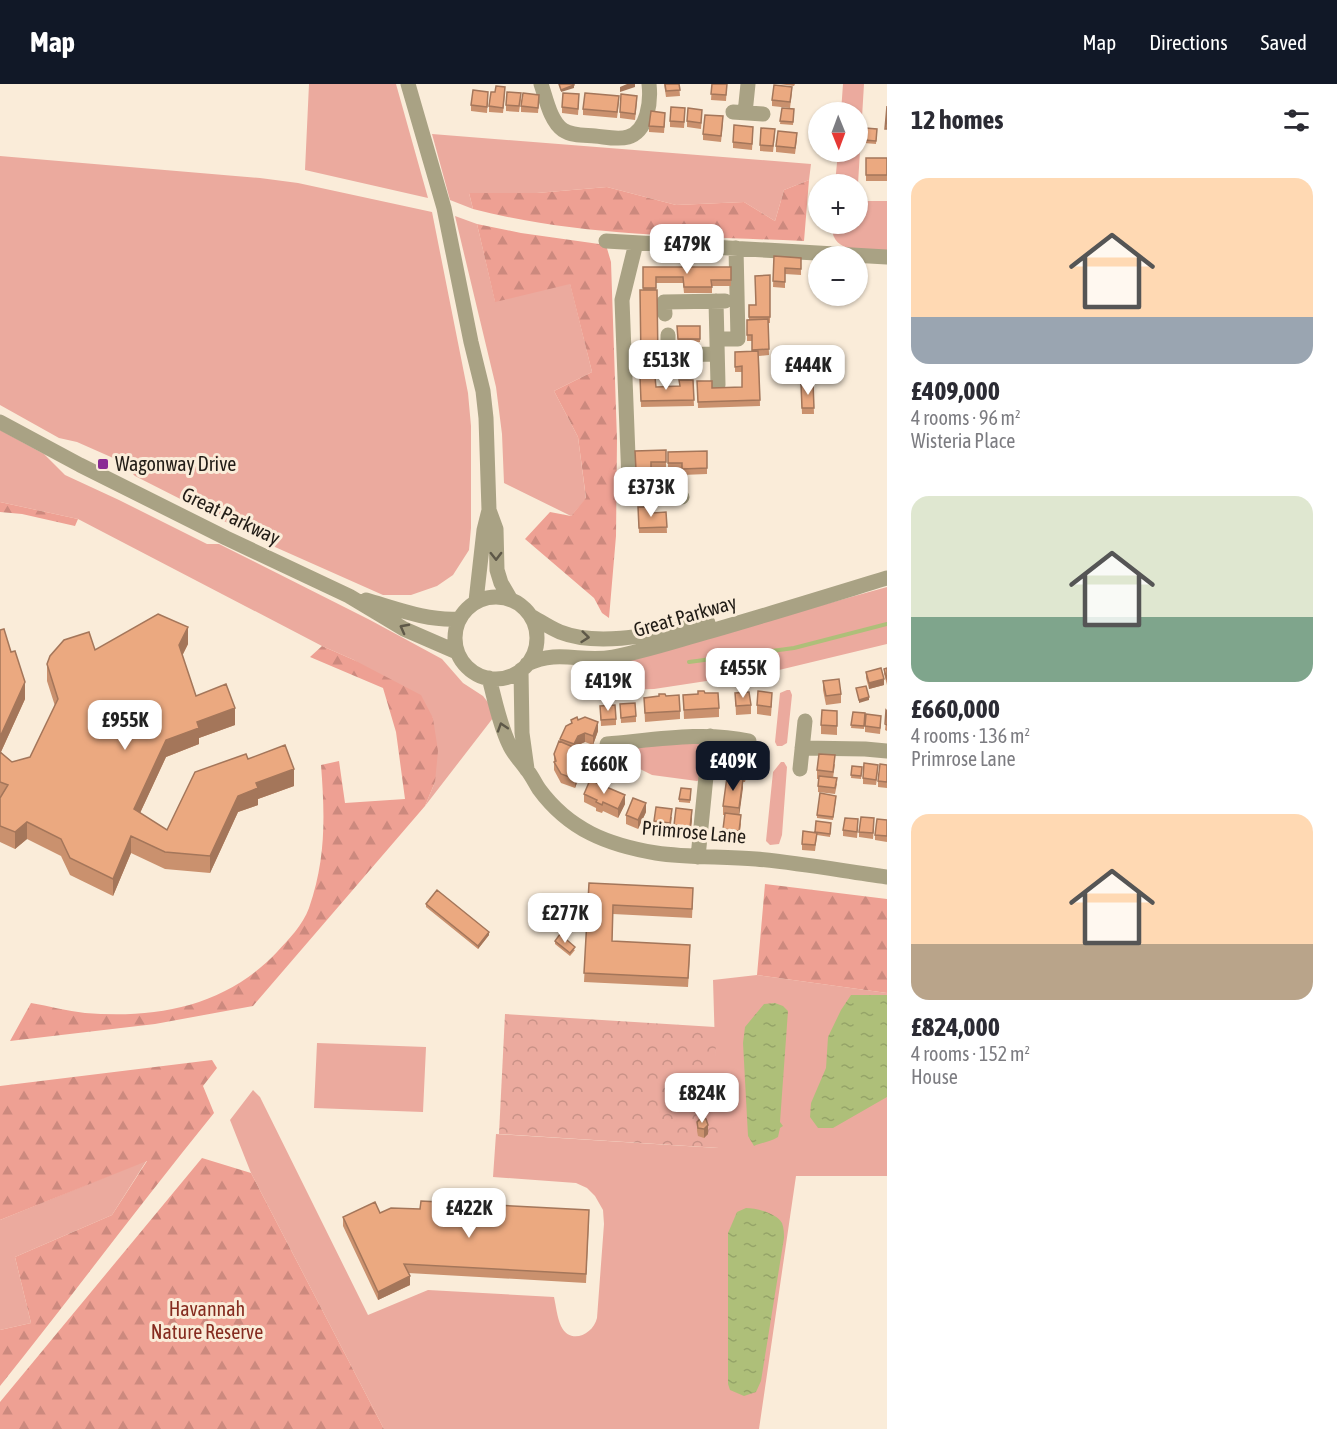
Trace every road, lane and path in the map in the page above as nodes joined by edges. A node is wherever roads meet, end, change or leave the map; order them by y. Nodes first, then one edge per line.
1 (408, 84) edge
2 (541, 84) edge
3 (649, 84) edge
4 (748, 84) edge
5 (763, 114) dead end
6 (606, 241) dead end
7 (636, 243) junction
8 (736, 248) junction
9 (887, 257) edge
10 (716, 301) junction
11 (737, 301) junction
12 (665, 314) dead end
13 (668, 334) dead end
14 (717, 346) junction
15 (718, 385) edge
16 (0, 422) edge
17 (682, 497) dead end
18 (489, 510) junction
19 (887, 578) edge
20 (349, 596) junction
21 (511, 600) junction
22 (476, 601) junction
23 (784, 609) junction
24 (531, 616) junction
25 (459, 619) junction
26 (457, 652) junction
27 (524, 667) junction
28 (489, 678) junction
29 (805, 721) dead end
30 (710, 736) junction
31 (749, 741) dead end
32 (607, 744) dead end
33 (802, 748) junction
34 (887, 751) edge
35 (527, 769) junction
36 (800, 769) dead end
37 (698, 857) junction
38 (887, 877) edge

1 - 18 street
2 - 3 street
4 - 5 street
6 - 7 street
7 - 8 street
7 - 17 street
8 - 9 street
8 - 11 street
10 - 11 street
10 - 12 street
10 - 14 street
11 - 14 street
13 - 14 street
14 - 15 street
16 - 20 street, Great Parkway
18 -> 21 street
18 - 22 street
19 - 23 street, Great Parkway
20 - 25 street, Great Parkway
26 -> 20 street, Great Parkway
21 - 22 street
21 - 24 street, Great Parkway
22 - 25 street
24 -> 23 street, Great Parkway
23 - 27 street, Great Parkway
24 - 27 street
25 - 26 street
26 - 28 street, Great Parkway
27 - 28 street, Great Parkway
27 - 35 street, Primrose Lane
35 -> 28 street, Primrose Lane
29 - 33 street
30 - 31 street
30 - 32 street
30 - 37 street
33 - 34 street
33 - 36 street
35 - 37 street, Primrose Lane
37 - 38 street, Primrose Lane

